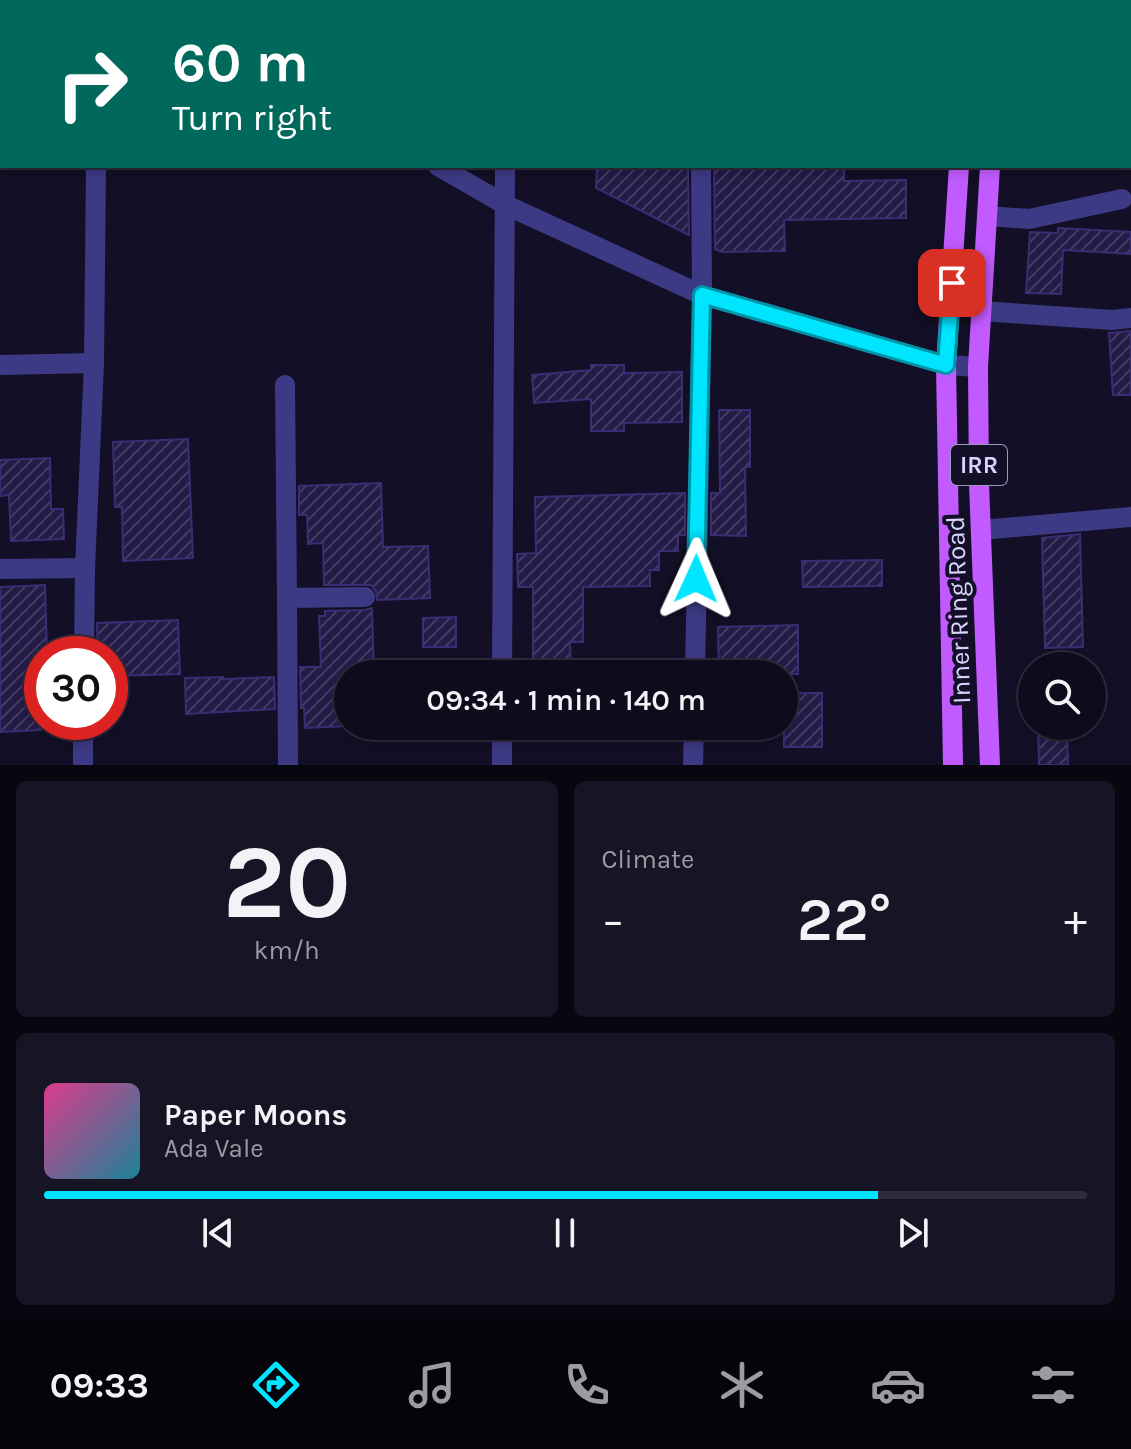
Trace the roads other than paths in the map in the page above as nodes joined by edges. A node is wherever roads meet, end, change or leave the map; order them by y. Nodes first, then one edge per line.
1 (96, 168) edge
2 (441, 168) edge
3 (505, 168) edge
4 (701, 168) edge
5 (959, 168) edge
6 (990, 168) edge
7 (1122, 199) dead end
8 (506, 205) junction
9 (987, 216) junction
10 (702, 295) junction
11 (981, 311) junction
12 (1131, 318) edge
13 (94, 363) junction
14 (0, 365) edge
15 (946, 365) junction
16 (978, 367) junction
17 (285, 385) dead end
18 (1131, 517) edge
19 (981, 530) junction
20 (85, 568) junction
21 (0, 569) edge
22 (365, 597) dead end
23 (287, 598) junction
24 (84, 636) edge
25 (502, 660) edge
26 (695, 660) edge
27 (83, 740) edge
28 (502, 740) edge
29 (694, 740) edge
30 (83, 765) edge
31 (288, 765) edge
32 (502, 765) edge
33 (693, 765) edge
34 (953, 765) edge
35 (990, 765) edge

1 - 13 street
2 - 8 street
3 - 8 street
4 - 10 street
5 - 15 main road, Inner Ring Road / IRR
6 - 9 main road, Inner Ring Road / IRR
7 - 9 street
8 - 10 street
8 - 25 street
9 - 11 main road, Inner Ring Road / IRR
10 - 15 street
10 - 26 street
11 - 12 street
11 - 16 main road, Inner Ring Road / IRR
13 - 14 street
13 - 20 street
15 - 16 street
15 - 34 main road, Inner Ring Road / IRR
16 - 19 main road, Inner Ring Road / IRR
17 - 23 street
18 - 19 street
19 - 35 main road, Inner Ring Road / IRR
20 - 21 street
20 - 24 street
22 - 23 street
23 - 31 street
27 - 30 street
28 - 32 street
29 - 33 street

